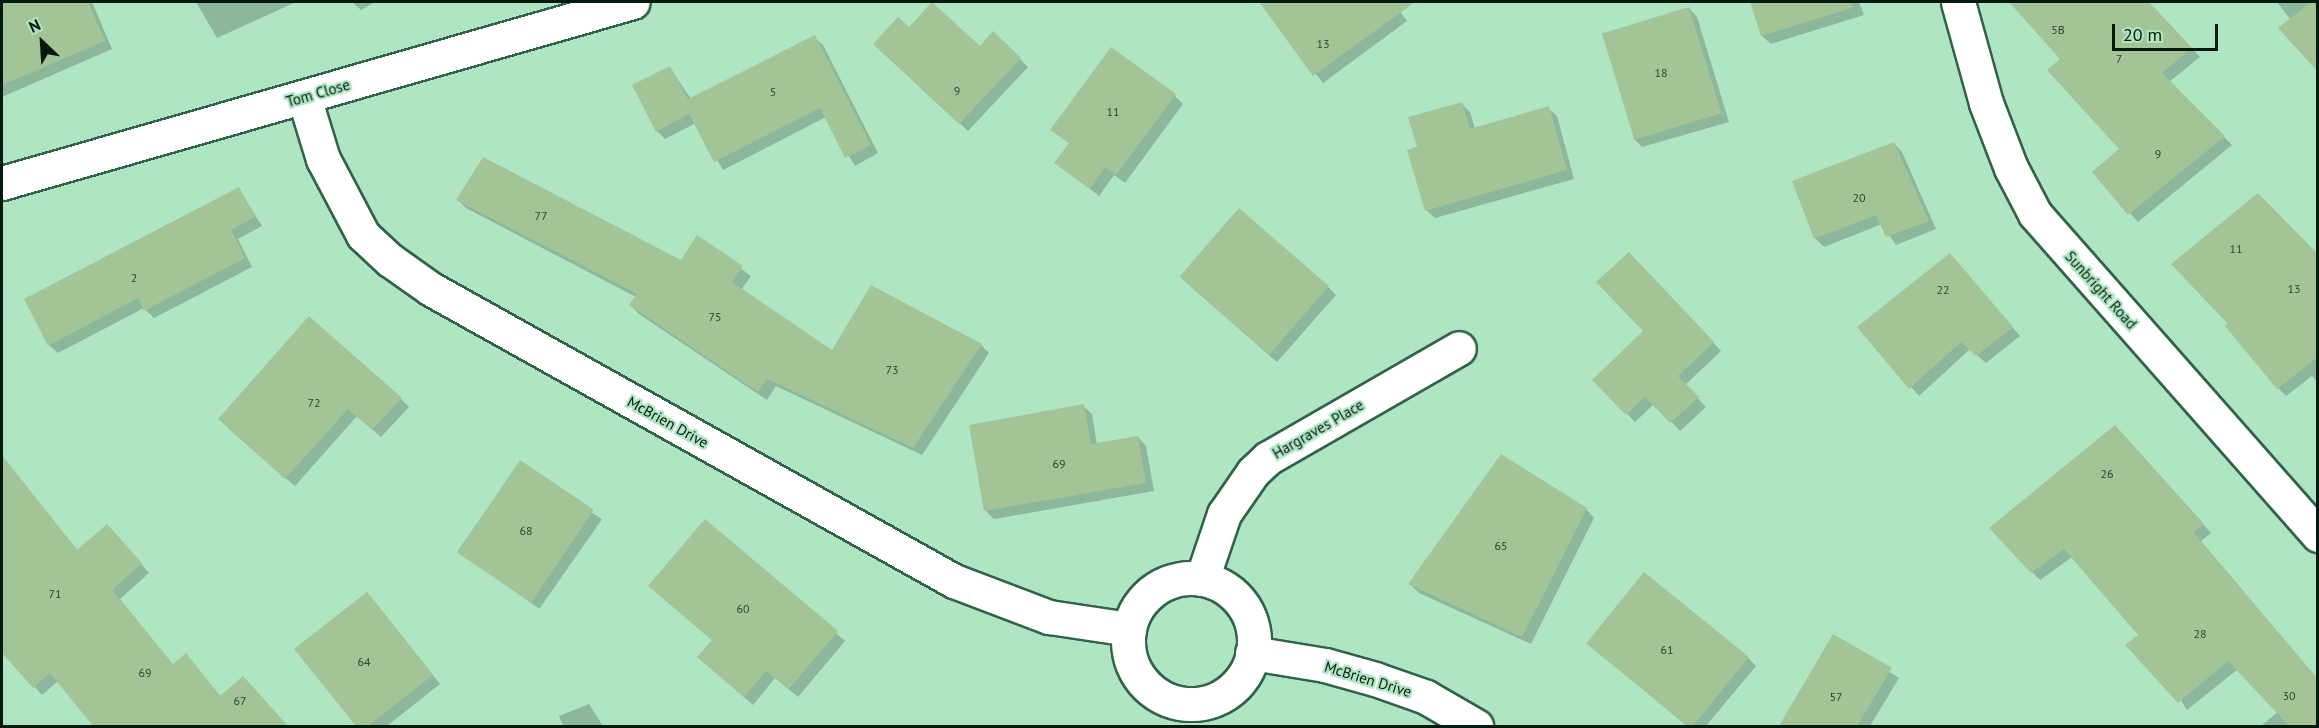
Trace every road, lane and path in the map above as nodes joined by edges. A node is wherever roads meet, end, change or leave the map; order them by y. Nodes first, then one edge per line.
1 (633, 2) edge
2 (1958, 2) edge
3 (304, 97) junction
4 (2, 183) edge
5 (1459, 348) dead end
6 (2318, 535) edge
7 (1202, 579) junction
8 (1129, 629) junction
9 (1252, 653) junction
10 (1181, 715) edge
11 (1476, 726) edge

1 - 3 street, Tom Close
2 - 6 street, Sunbright Road
3 - 4 street, Tom Close
3 - 8 street, McBrien Drive
5 - 7 street, Hargraves Place
7 - 8 street
7 - 9 street
8 - 10 street
9 - 10 street
9 - 11 street, McBrien Drive

